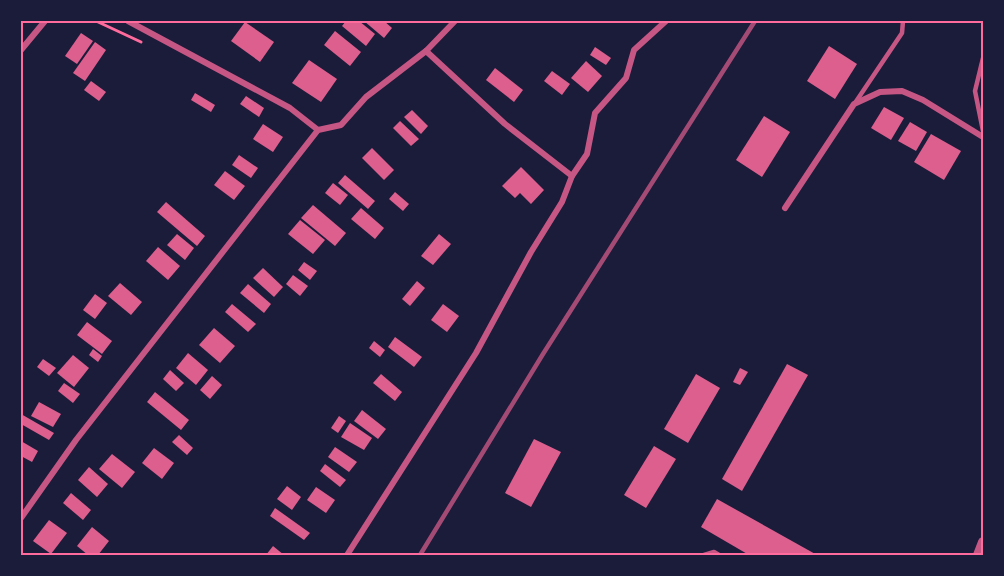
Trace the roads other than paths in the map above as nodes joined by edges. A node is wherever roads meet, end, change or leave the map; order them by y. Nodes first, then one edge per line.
1 (45, 21) edge
2 (128, 21) edge
3 (455, 21) edge
4 (666, 21) edge
5 (903, 21) edge
6 (21, 50) edge
7 (426, 51) junction
8 (983, 58) edge
9 (983, 88) edge
10 (975, 91) junction
11 (854, 104) junction
12 (318, 130) junction
13 (983, 131) edge
14 (983, 137) edge
15 (572, 176) junction
16 (785, 208) dead end
17 (21, 518) edge
18 (983, 543) edge
19 (347, 555) edge
20 (704, 555) edge
21 (719, 555) edge
22 (978, 555) edge

1 - 6 street
2 - 12 street
3 - 7 street
4 - 15 street
5 - 11 lane
7 - 12 street
7 - 15 street
8 - 10 lane
9 - 10 lane
10 - 13 lane
11 - 14 street
11 - 16 street
12 - 17 street
15 - 19 street
18 - 22 street
20 - 21 lane

